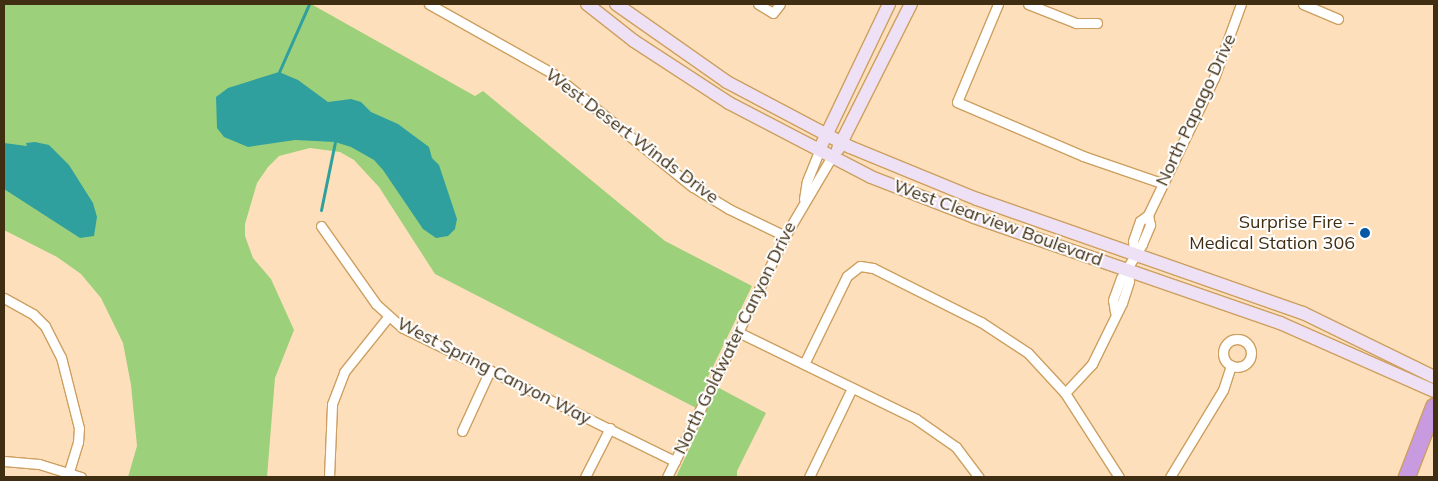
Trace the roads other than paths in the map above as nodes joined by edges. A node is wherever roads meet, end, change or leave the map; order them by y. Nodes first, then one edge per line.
1 (428, 4) edge
2 (587, 4) edge
3 (616, 4) edge
4 (758, 4) edge
5 (780, 4) edge
6 (889, 4) edge
7 (911, 4) edge
8 (998, 4) edge
9 (1028, 4) edge
10 (1241, 4) edge
11 (1302, 4) edge
12 (1338, 19) dead end
13 (1097, 23) dead end
14 (826, 136) junction
15 (841, 143) junction
16 (825, 155) junction
17 (1162, 183) junction
18 (321, 226) dead end
19 (785, 236) junction
20 (1134, 254) junction
21 (1128, 270) junction
22 (4, 298) edge
23 (388, 317) junction
24 (738, 332) junction
25 (804, 364) junction
26 (1231, 365) dead end
27 (490, 370) junction
28 (1431, 382) edge
29 (852, 388) junction
30 (1065, 393) junction
31 (1434, 406) edge
32 (610, 428) junction
33 (462, 431) dead end
34 (4, 461) edge
35 (675, 461) junction
36 (68, 474) edge
37 (81, 477) edge
38 (329, 477) edge
39 (585, 477) edge
40 (667, 477) edge
41 (809, 477) edge
42 (979, 477) edge
43 (1119, 477) edge
44 (1170, 477) edge
45 (1407, 477) edge

1 - 19 street, West Desert Winds Drive
2 - 16 street, West Clearview Boulevard
3 - 14 street, West Clearview Boulevard
4 - 5 street
6 - 14 street, North Goldwater Canyon Drive
7 - 15 street, North Goldwater Canyon Drive
8 - 17 street
9 - 13 street
10 - 17 street, North Papago Drive
11 - 12 street
14 - 15 street, West Clearview Boulevard
14 - 16 street, North Goldwater Canyon Drive
15 - 16 street, North Goldwater Canyon Drive
15 - 20 street, West Clearview Boulevard
16 - 19 street, North Goldwater Canyon Drive
16 - 21 street, West Clearview Boulevard
17 - 20 street, North Papago Drive
18 - 23 street, West Spring Canyon Way
19 - 24 street, North Goldwater Canyon Drive
20 - 21 street, North Papago Drive
20 - 28 street, West Clearview Boulevard
21 - 28 street, West Clearview Boulevard
21 - 30 street, North Papago Drive
22 - 36 street
23 - 27 street, West Spring Canyon Way
23 - 38 street
24 - 25 street
24 - 35 street, North Goldwater Canyon Drive
25 - 29 street
25 - 30 street
26 - 44 street
27 - 32 street, West Spring Canyon Way
27 - 33 street
29 - 41 street
29 - 42 street
30 - 43 street
31 - 45 highway
32 - 35 street, West Spring Canyon Way
32 - 39 street
34 - 36 street
35 - 40 street, North Goldwater Canyon Drive
36 - 37 street

